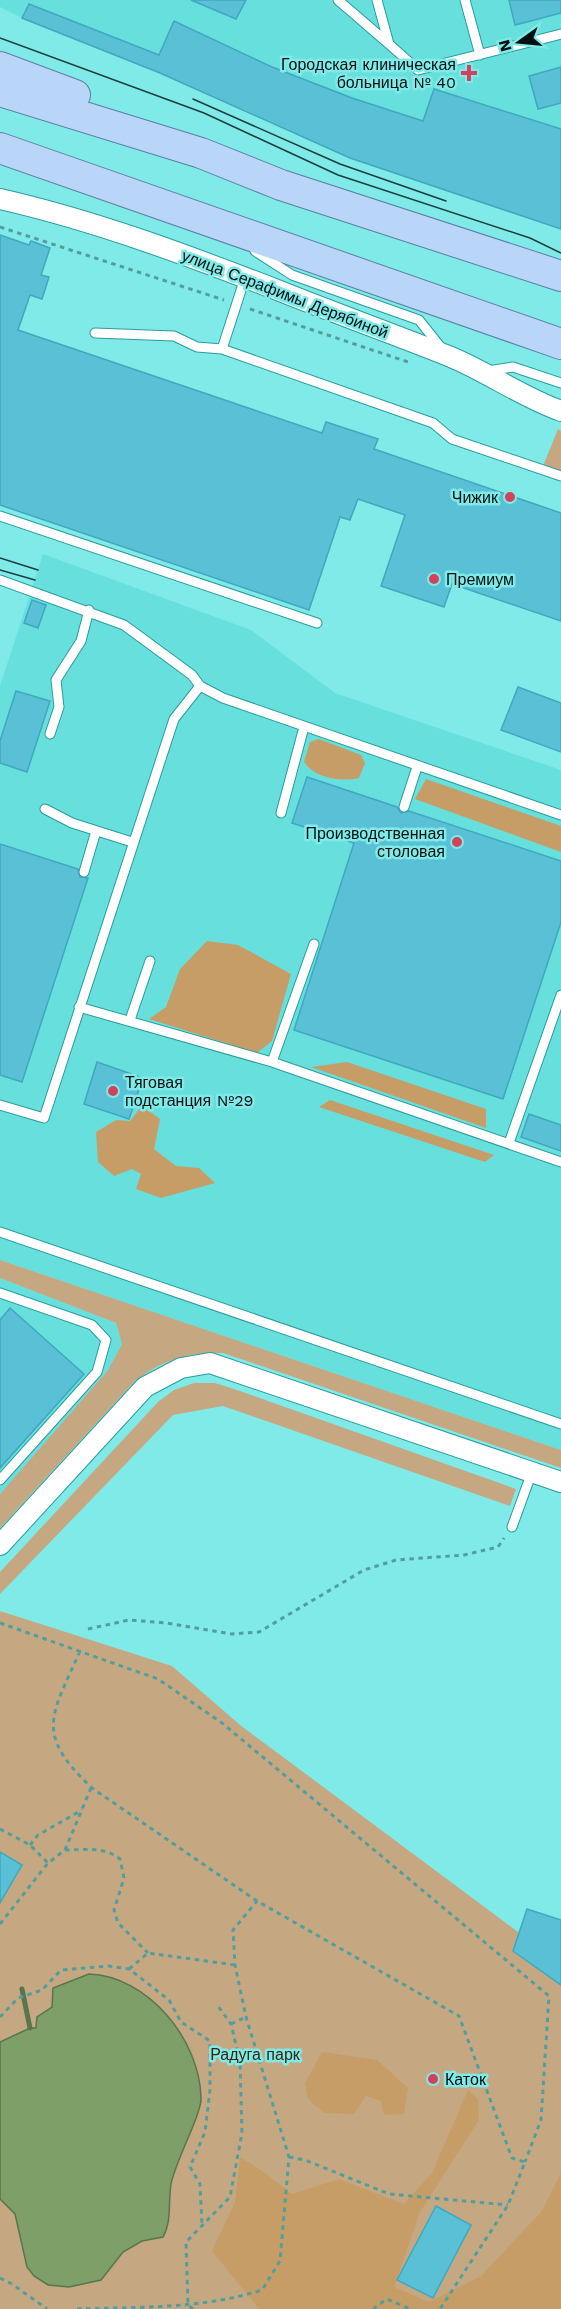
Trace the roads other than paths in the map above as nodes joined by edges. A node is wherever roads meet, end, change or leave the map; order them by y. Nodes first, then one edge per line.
1 (338, 0) edge
2 (377, 0) edge
3 (465, 0) edge
4 (561, 34) edge
5 (389, 44) junction
6 (480, 55) junction
7 (0, 67) edge
8 (0, 91) edge
9 (0, 148) edge
10 (281, 185) junction
11 (0, 199) edge
12 (190, 215) junction
13 (561, 276) edge
14 (245, 278) junction
15 (95, 333) dead end
16 (561, 344) edge
17 (222, 349) junction
18 (449, 357) junction
19 (485, 372) junction
20 (561, 383) edge
21 (561, 411) edge
22 (561, 476) edge
23 (0, 516) edge
24 (0, 580) edge
25 (89, 610) junction
26 (317, 622) dead end
27 (200, 686) junction
28 (304, 728) junction
29 (50, 734) dead end
30 (417, 767) junction
31 (404, 807) dead end
32 (45, 809) dead end
33 (281, 813) dead end
34 (561, 815) edge
35 (96, 831) junction
36 (132, 842) junction
37 (84, 872) dead end
38 (314, 944) dead end
39 (150, 961) dead end
40 (561, 995) edge
41 (79, 1007) junction
42 (130, 1020) junction
43 (272, 1062) junction
44 (0, 1105) edge
45 (509, 1143) junction
46 (561, 1162) edge
47 (0, 1232) edge
48 (1, 1295) edge
49 (561, 1425) edge
50 (532, 1472) junction
51 (0, 1480) edge
52 (561, 1482) edge
53 (512, 1527) road end
54 (0, 1545) edge

1 - 5 lane
2 - 5 lane
3 - 6 lane
4 - 6 lane
5 - 6 lane
7 - 10 main road
8 - 10 main road
9 - 12 main road
10 - 13 main road
11 - 14 street, улица Серафимы Дерябиной
12 - 16 main road
12 - 18 lane
14 - 17 lane
14 - 18 street, улица Серафимы Дерябиной
15 - 17 lane
17 - 22 lane
18 - 19 street, улица Серафимы Дерябиной
19 - 20 lane
19 - 21 street, улица Серафимы Дерябиной
23 - 26 lane
24 - 25 lane
25 - 27 lane
25 - 29 lane
27 - 28 lane
27 - 36 lane
28 - 30 lane
28 - 33 lane
30 - 31 lane
30 - 34 lane
32 - 35 lane
35 - 36 lane
35 - 37 lane
36 - 41 lane
38 - 43 lane
39 - 42 lane
40 - 45 lane
41 - 42 lane
41 - 44 lane
42 - 43 lane
43 - 45 lane
45 - 46 lane
47 - 49 lane
48 - 51 lane
50 - 52 street
50 - 53 lane
50 - 54 street

